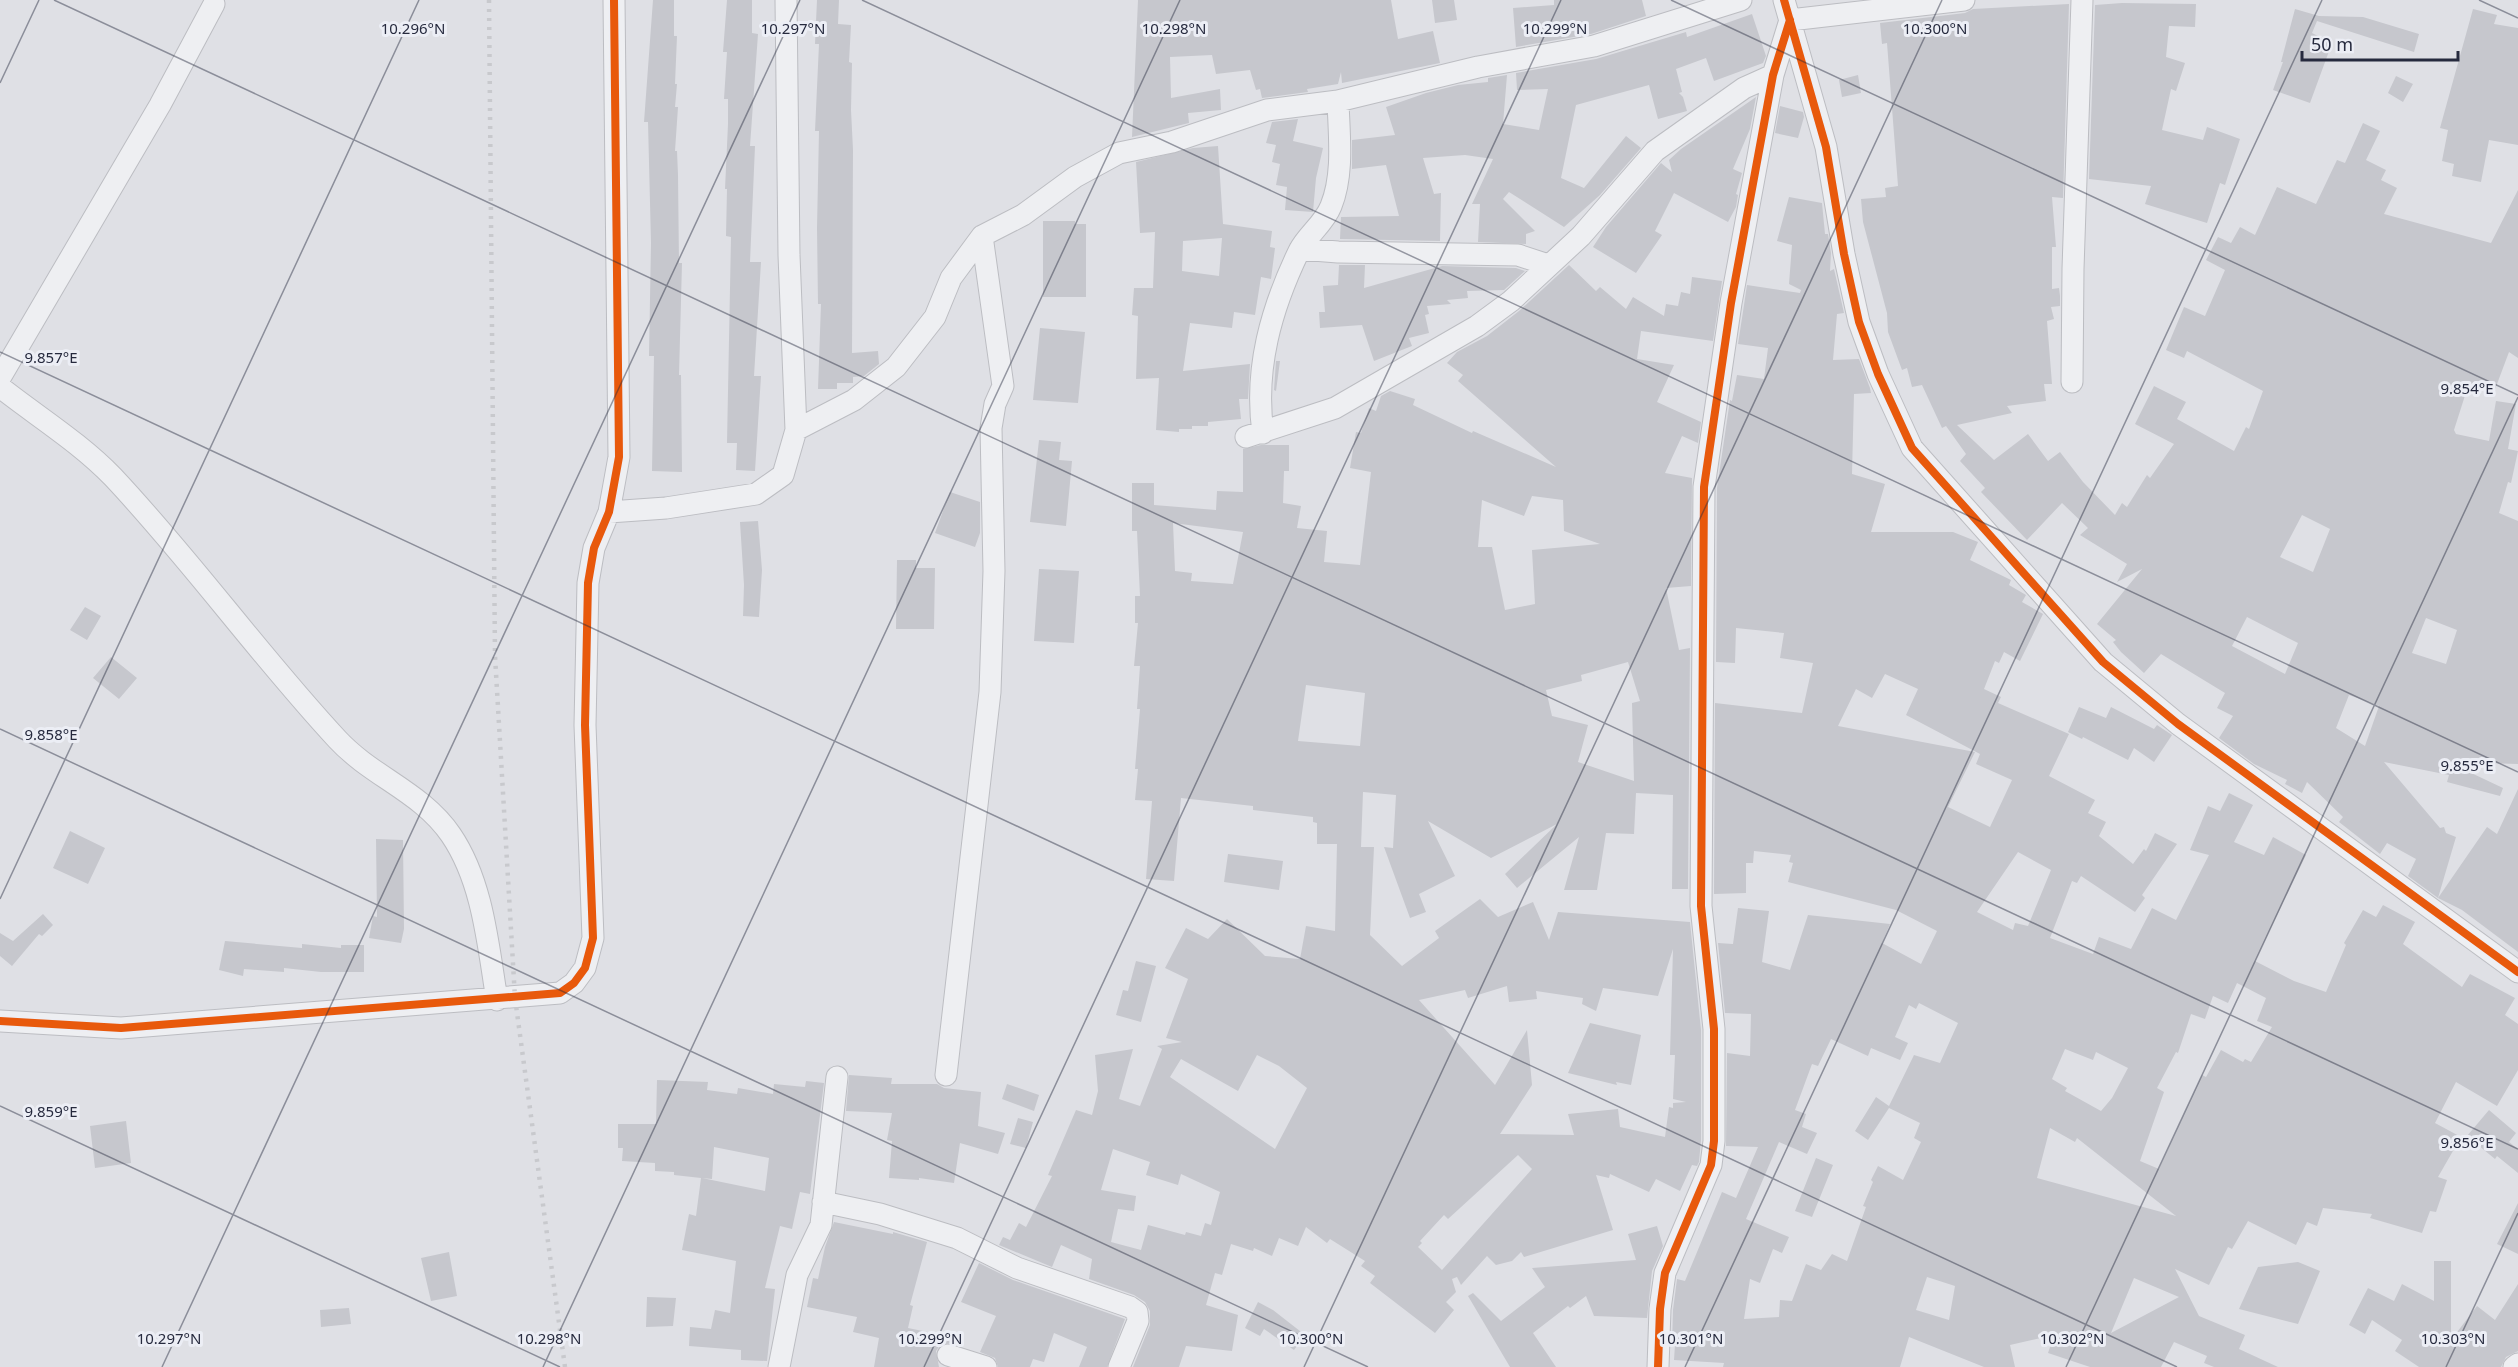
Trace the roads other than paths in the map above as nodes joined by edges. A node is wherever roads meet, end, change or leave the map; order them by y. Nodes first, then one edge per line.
1 (614, 0) edge
2 (786, 0) edge
3 (1742, 0) edge
4 (1964, 0) edge
5 (2082, 0) edge
6 (214, 4) dead end
7 (1862, 6) edge
8 (1787, 10) edge
9 (1773, 75) junction
10 (1338, 101) junction
11 (982, 236) junction
12 (1300, 249) junction
13 (1548, 265) junction
14 (0, 378) edge
15 (2072, 382) dead end
16 (0, 387) edge
17 (796, 430) junction
18 (609, 512) junction
19 (2518, 972) edge
20 (497, 1000) junction
21 (0, 1021) edge
22 (946, 1075) dead end
23 (837, 1077) dead end
24 (823, 1202) junction
25 (948, 1355) dead end
26 (2518, 1364) edge
27 (779, 1367) edge
28 (986, 1367) edge
29 (1119, 1367) edge
30 (1658, 1367) edge
31 (2514, 1367) edge

1 - 18 street
2 - 17 street
3 - 10 street
4 - 7 street
5 - 15 street
6 - 14 street
7 - 8 street
8 - 9 street
8 - 19 street
9 - 13 street
9 - 30 street
10 - 11 street
10 - 12 street
11 - 17 street
11 - 22 street
12 - 13 street
12 - 13 street
16 - 20 street
17 - 18 street
18 - 20 street
20 - 21 street
23 - 24 street
24 - 27 street
24 - 29 street
25 - 28 street
26 - 31 street

